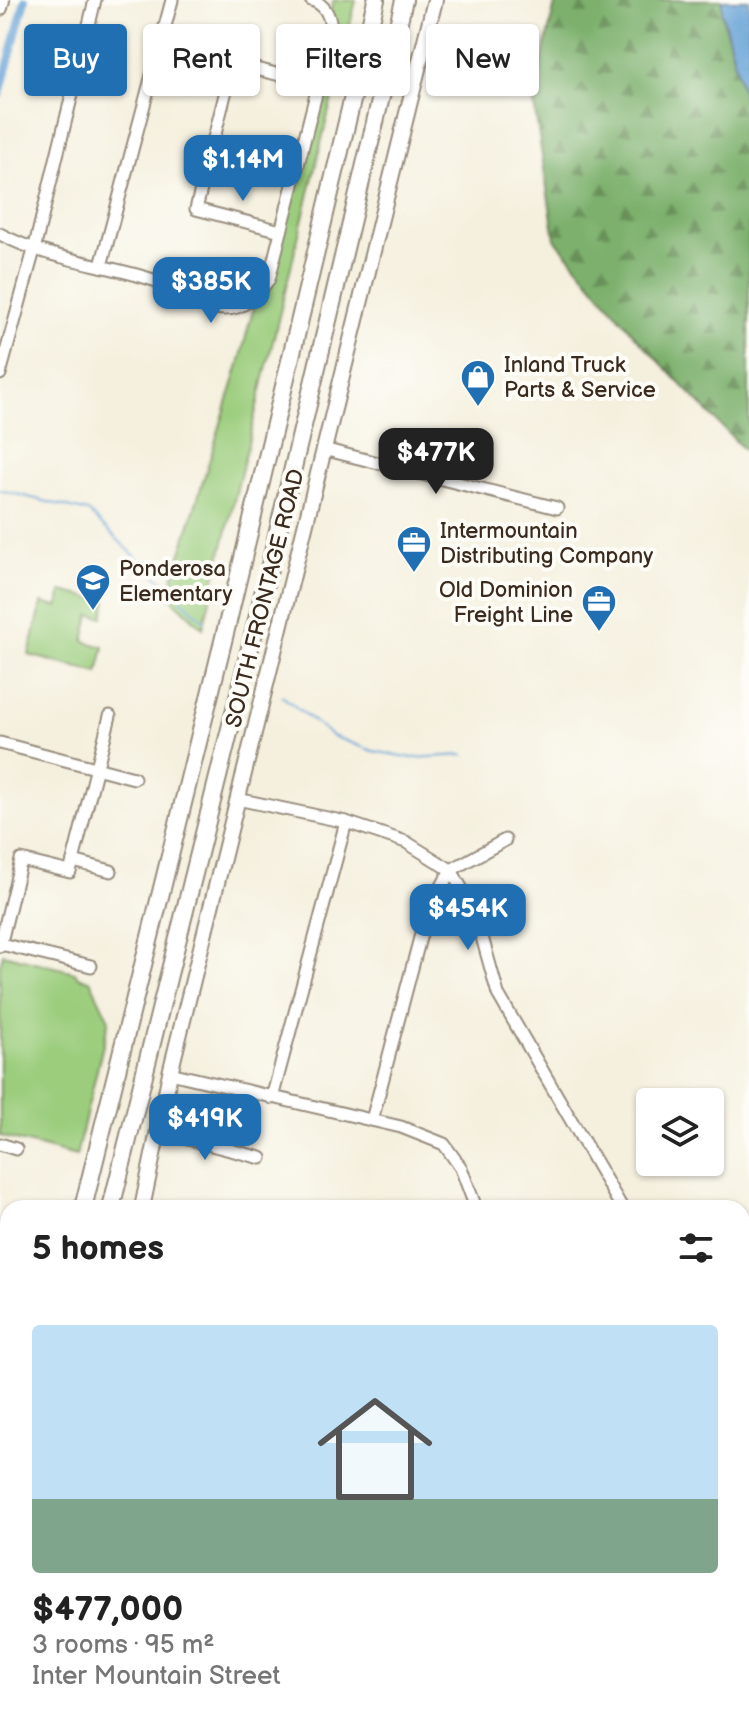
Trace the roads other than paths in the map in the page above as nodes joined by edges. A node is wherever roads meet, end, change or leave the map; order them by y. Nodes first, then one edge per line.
1 (2, 0) edge
2 (95, 0) edge
3 (172, 0) edge
4 (311, 0) edge
5 (376, 0) edge
6 (404, 0) edge
7 (435, 0) edge
8 (0, 8) edge
9 (331, 24) edge
10 (276, 74) edge
11 (316, 96) edge
12 (281, 231) junction
13 (0, 234) edge
14 (34, 250) junction
15 (101, 266) junction
16 (0, 374) edge
17 (323, 449) junction
18 (557, 508) dead end
19 (110, 716) dead end
20 (0, 743) edge
21 (96, 768) junction
22 (134, 778) dead end
23 (237, 799) junction
24 (346, 822) junction
25 (505, 840) dead end
26 (73, 861) junction
27 (451, 870) junction
28 (111, 871) dead end
29 (0, 945) edge
30 (91, 966) dead end
31 (170, 1073) junction
32 (272, 1098) junction
33 (372, 1120) junction
34 (157, 1131) junction
35 (0, 1144) edge
36 (16, 1149) dead end
37 (261, 1158) dead end
38 (85, 1200) edge
39 (113, 1200) edge
40 (144, 1200) edge
41 (473, 1200) edge
42 (617, 1200) edge
43 (0, 1714) edge
44 (0, 1736) edge

1 - 8 main road
2 - 14 street
3 - 15 street
4 - 9 street
5 - 38 highway
6 - 39 highway
7 - 17 main road, SOUTH FRONTAGE ROAD
10 - 12 street
11 - 12 street
12 - 15 street
13 - 14 street
14 - 15 street
14 - 16 street
17 - 18 street
17 - 23 main road, SOUTH FRONTAGE ROAD
19 - 21 street
20 - 21 street
21 - 22 street
21 - 26 street
23 - 24 street
23 - 31 main road, SOUTH FRONTAGE ROAD
24 - 27 street
24 - 32 street
25 - 27 street
26 - 28 street
26 - 29 street
27 - 33 street
27 - 42 street
29 - 30 street
31 - 32 street
31 - 34 main road, SOUTH FRONTAGE ROAD
32 - 33 street
33 - 41 street
34 - 37 street
34 - 40 main road, SOUTH FRONTAGE ROAD
35 - 36 street
43 - 44 highway

